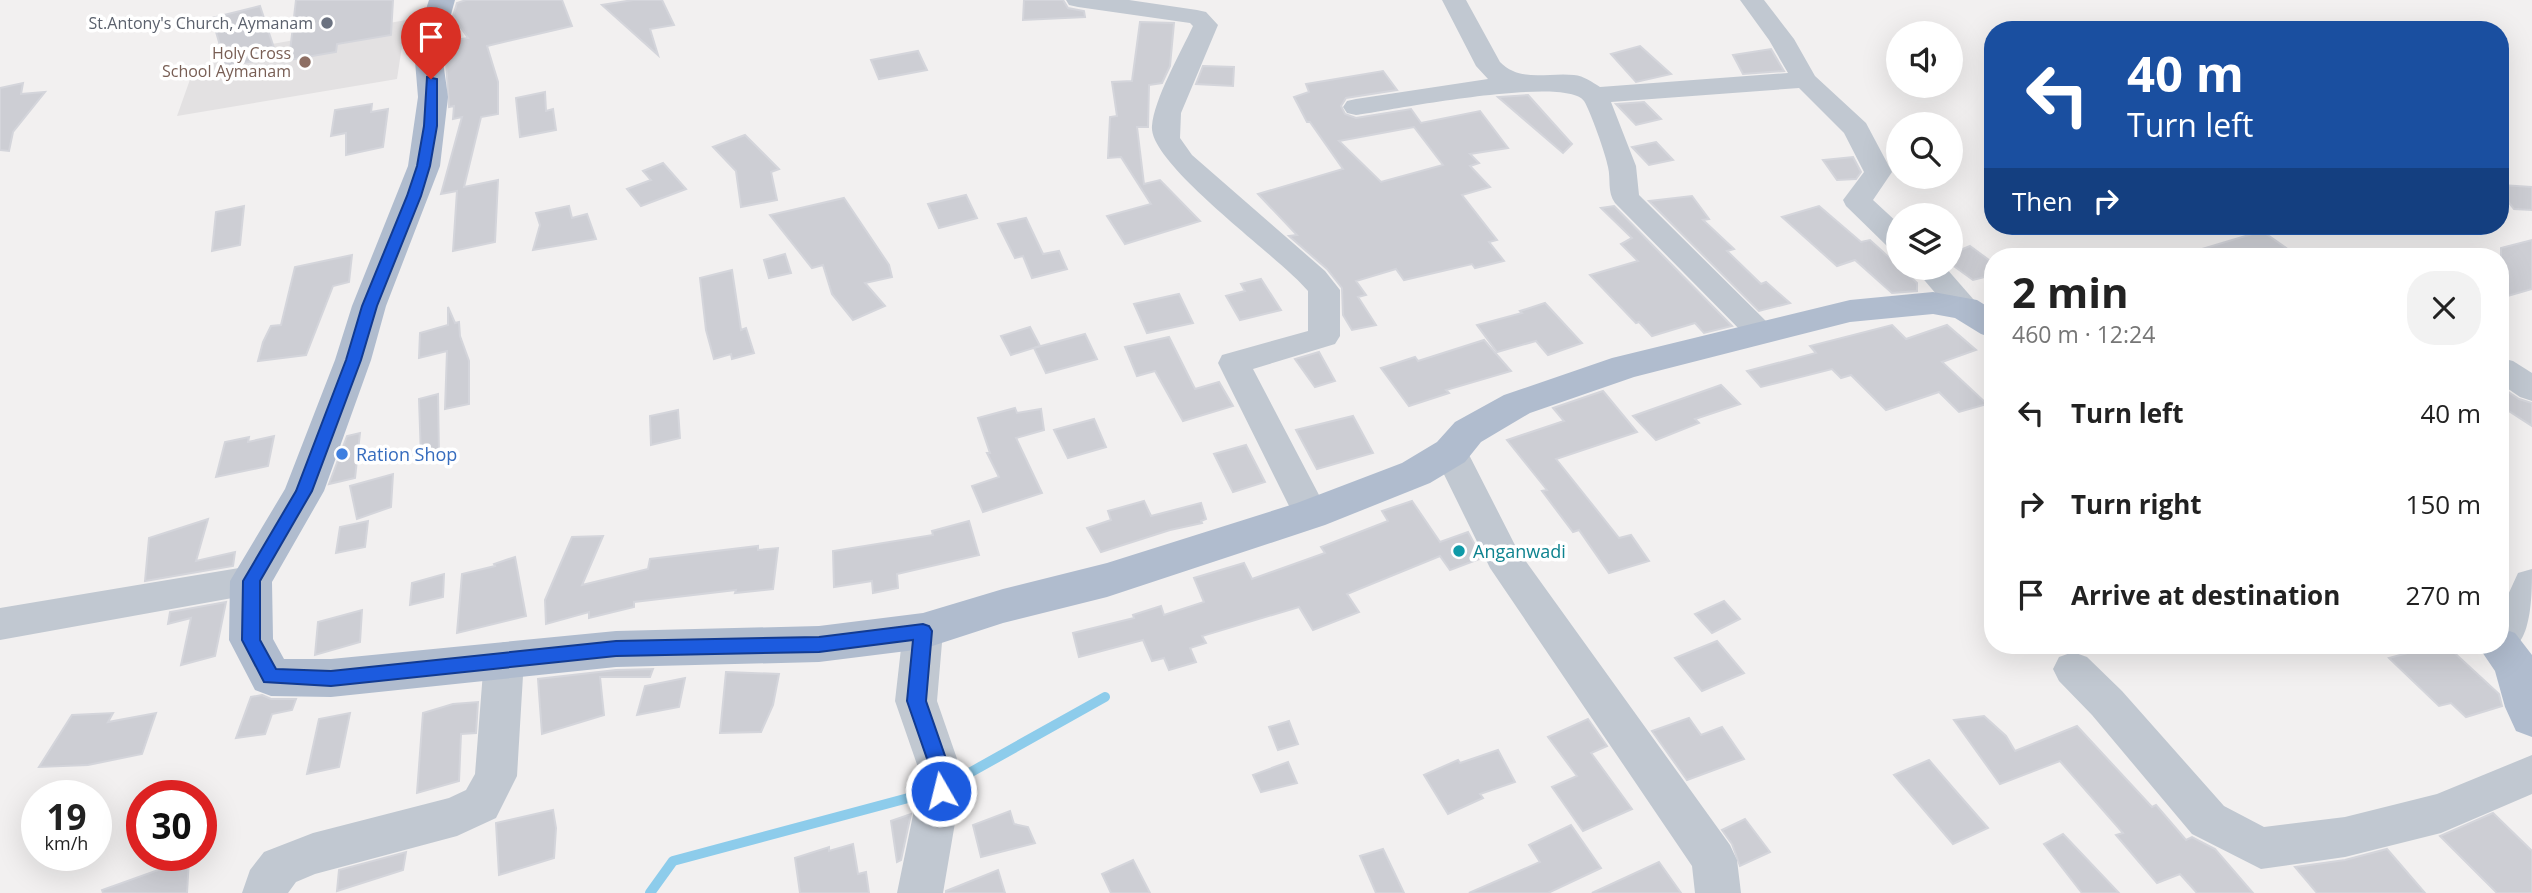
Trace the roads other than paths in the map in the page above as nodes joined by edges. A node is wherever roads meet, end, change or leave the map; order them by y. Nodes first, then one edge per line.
1 (442, 0) edge
2 (1078, 0) edge
3 (1454, 0) edge
4 (1752, 0) edge
5 (1805, 80) junction
6 (1516, 83) junction
7 (1595, 95) junction
8 (1356, 107) dead end
9 (1886, 228) edge
10 (1941, 280) edge
11 (1979, 317) edge
12 (1761, 332) junction
13 (2509, 374) edge
14 (2532, 389) edge
15 (1451, 452) junction
16 (1311, 514) junction
17 (251, 581) junction
18 (2532, 584) edge
19 (0, 624) edge
20 (2509, 630) edge
21 (923, 631) junction
22 (2509, 653) edge
23 (504, 659) junction
24 (2073, 669) dead end
25 (2532, 717) edge
26 (2532, 774) edge
27 (265, 893) edge
28 (920, 893) edge
29 (1718, 893) edge

1 - 17 main road
2 - 16 street
3 - 6 street
4 - 5 street
5 - 7 street
5 - 9 street
6 - 7 street
6 - 8 street
7 - 12 street
10 - 11 street
11 - 12 main road
12 - 15 main road
13 - 14 street
15 - 16 main road
15 - 29 street
16 - 21 main road
17 - 19 street
17 - 23 main road
18 - 20 street
21 - 23 main road
21 - 28 street
22 - 25 main road
23 - 27 street
24 - 26 street

